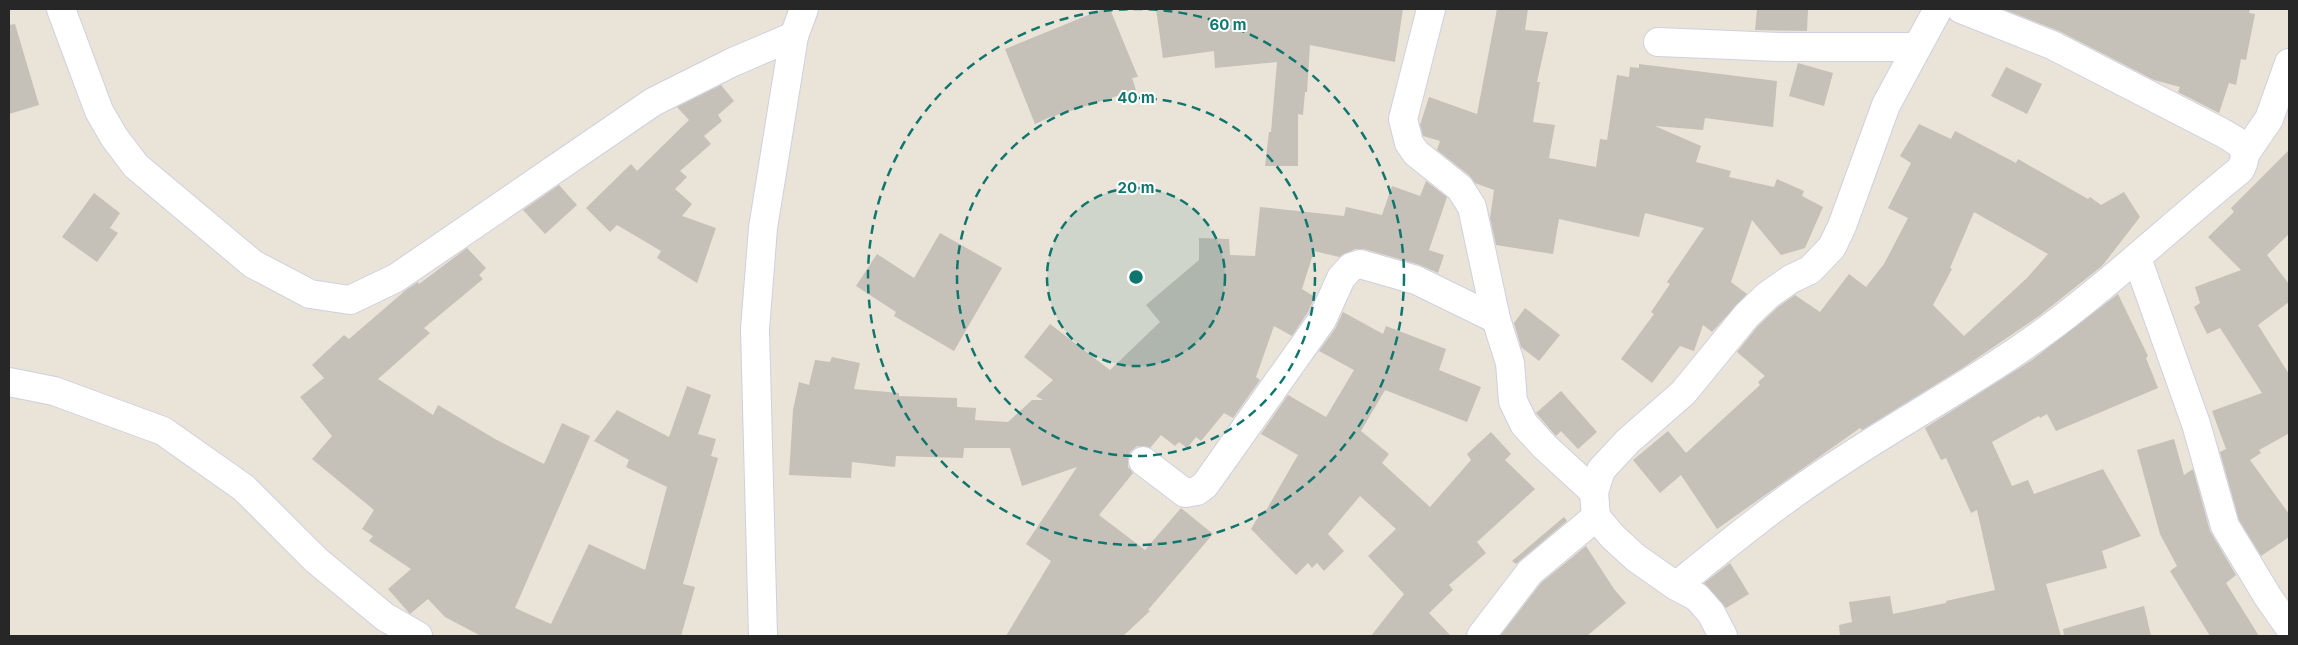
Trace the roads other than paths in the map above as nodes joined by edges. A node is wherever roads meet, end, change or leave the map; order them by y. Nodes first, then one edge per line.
1 (61, 9) edge
2 (804, 9) edge
3 (1431, 9) edge
4 (1938, 9) edge
5 (1961, 9) edge
6 (794, 36) junction
7 (1658, 42) dead end
8 (1917, 47) junction
9 (2289, 63) edge
10 (2245, 154) junction
11 (2137, 258) junction
12 (1496, 319) junction
13 (9, 382) edge
14 (1143, 461) dead end
15 (1595, 504) junction
16 (1676, 586) junction
17 (2289, 627) edge
18 (418, 636) edge
19 (763, 636) edge
20 (1481, 636) edge
21 (1724, 636) edge

1 - 6 street
2 - 6 street
3 - 12 street
4 - 8 street
5 - 10 street
6 - 19 street
7 - 8 street
8 - 15 street
9 - 10 street
10 - 11 street
11 - 16 street
11 - 17 street
12 - 14 street
12 - 15 street
13 - 18 street
15 - 16 street
15 - 20 street
16 - 21 street

